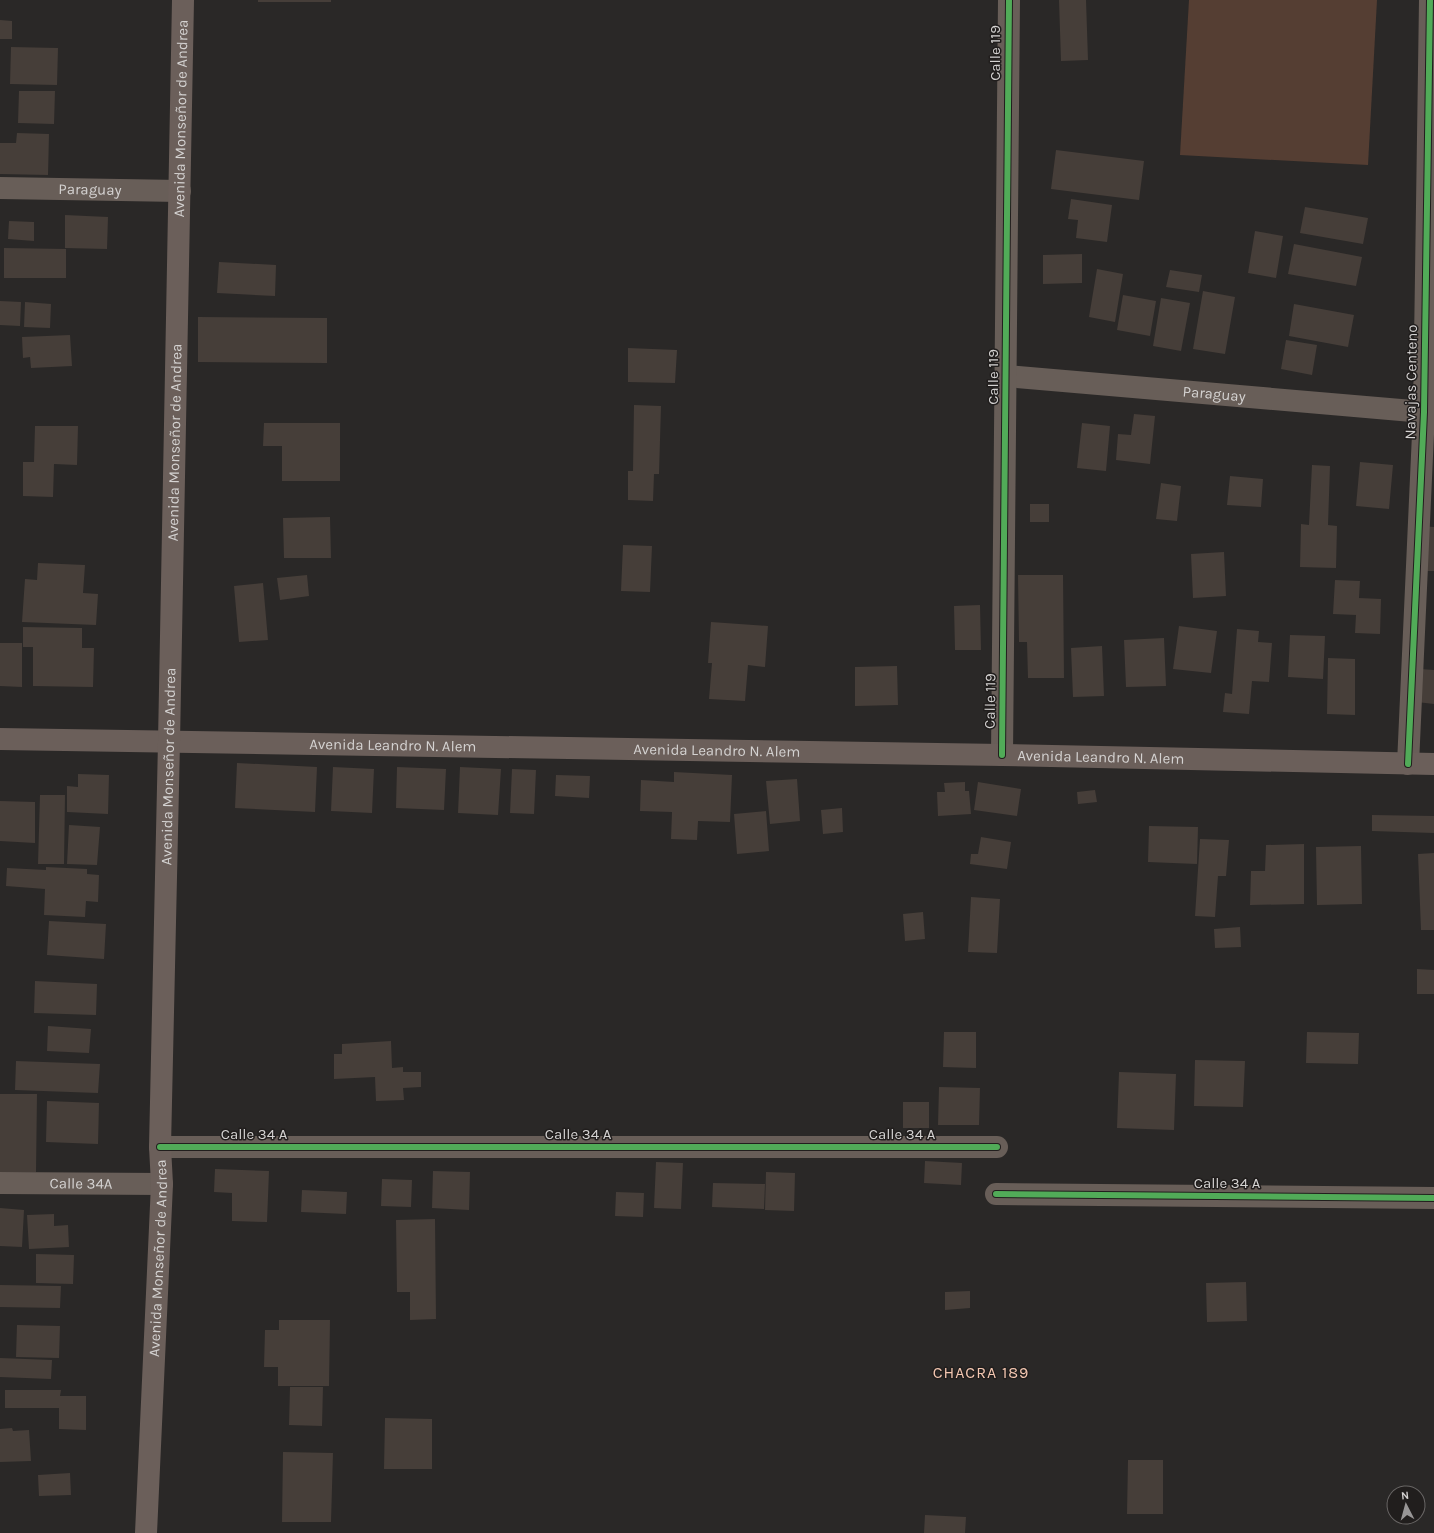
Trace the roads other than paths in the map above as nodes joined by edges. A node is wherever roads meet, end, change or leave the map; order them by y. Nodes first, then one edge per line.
1 (183, 0) edge
2 (1009, 0) edge
3 (1430, 0) edge
4 (0, 188) edge
5 (180, 191) junction
6 (1006, 376) junction
7 (1424, 412) junction
8 (0, 739) edge
9 (169, 742) junction
10 (1002, 755) junction
11 (1408, 764) junction
12 (1434, 764) edge
13 (160, 1147) junction
14 (997, 1147) dead end
15 (0, 1183) edge
16 (162, 1184) junction
17 (996, 1194) dead end
18 (1434, 1198) edge
19 (146, 1533) edge

1 - 5 main road, Avenida Monseñor de Andrea
2 - 6 street, Calle 119
3 - 7 street, Navajas Centeno
4 - 5 street, Paraguay
5 - 9 main road, Avenida Monseñor de Andrea
6 - 7 street, Paraguay
6 - 10 street, Calle 119
7 - 11 street, Navajas Centeno
8 - 9 main road, Avenida Leandro N. Alem
9 - 10 main road, Avenida Leandro N. Alem
9 - 13 main road, Avenida Monseñor de Andrea
10 - 11 main road, Avenida Leandro N. Alem
11 - 12 main road, Avenida Leandro N. Alem
13 - 14 street, Calle 34 A
13 - 16 main road, Avenida Monseñor de Andrea
15 - 16 street, Calle 34A
16 - 19 main road, Avenida Monseñor de Andrea
17 - 18 street, Calle 34 A

